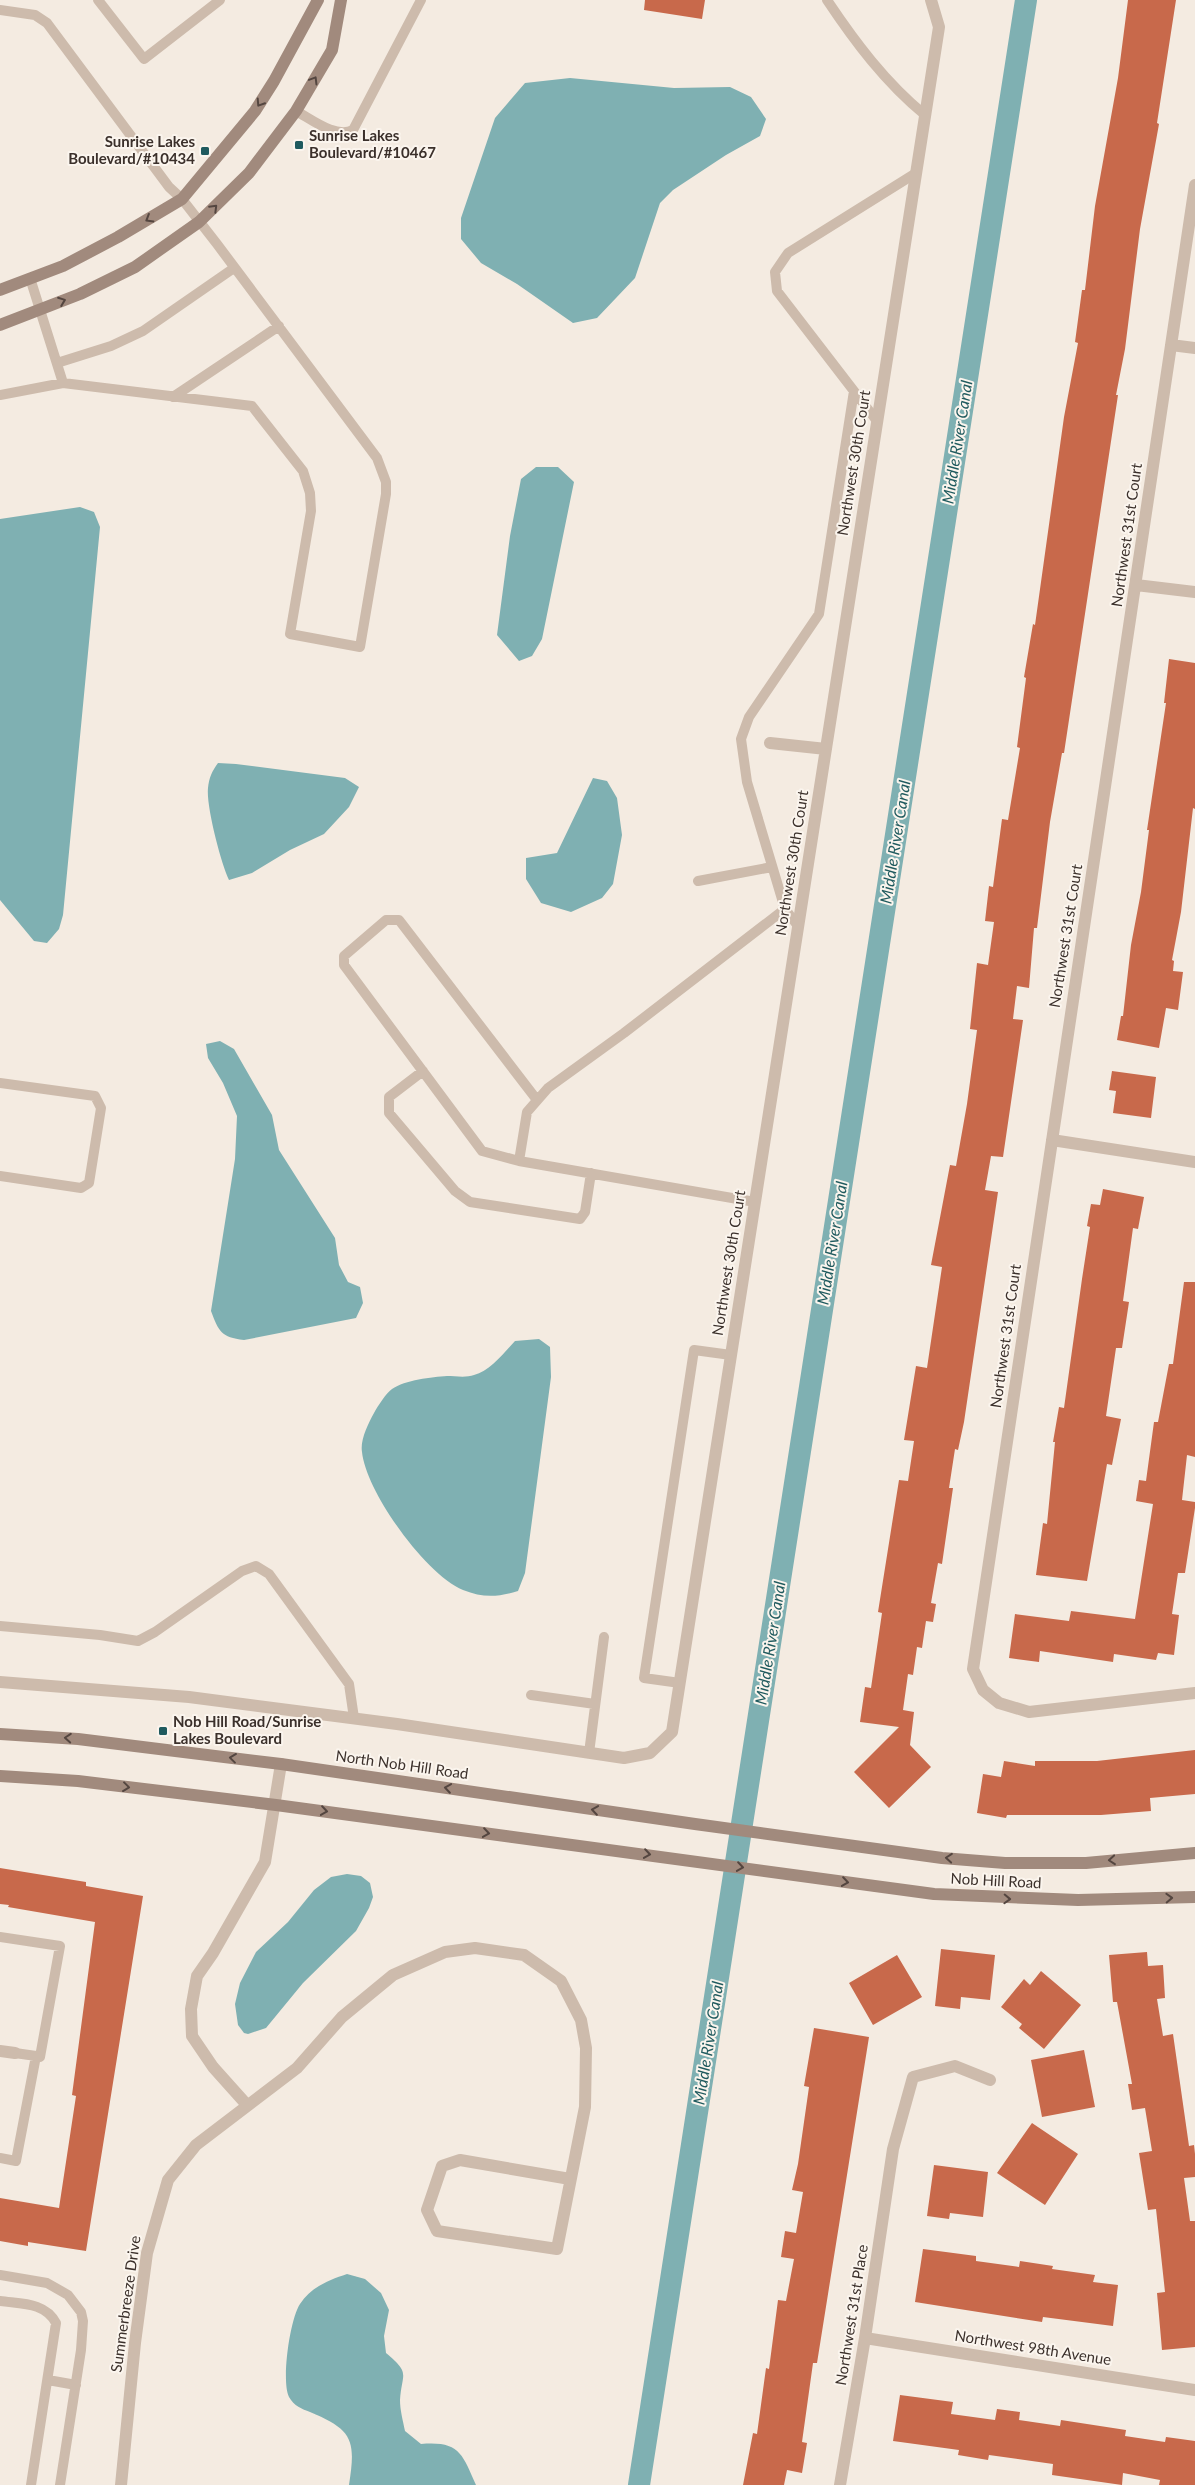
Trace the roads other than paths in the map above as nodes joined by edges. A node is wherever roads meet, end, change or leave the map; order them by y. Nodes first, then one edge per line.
1 (98, 0) edge
2 (220, 0) edge
3 (318, 0) edge
4 (341, 0) edge
5 (421, 0) edge
6 (827, 0) edge
7 (931, 0) edge
8 (0, 10) edge
9 (296, 111) junction
10 (925, 115) junction
11 (916, 173) junction
12 (1195, 185) edge
13 (182, 199) junction
14 (199, 222) junction
15 (234, 268) junction
16 (30, 278) junction
17 (0, 290) edge
18 (38, 310) junction
19 (0, 325) edge
20 (279, 326) junction
21 (1171, 345) junction
22 (1195, 348) edge
23 (57, 363) junction
24 (64, 383) junction
25 (854, 391) junction
26 (0, 395) edge
27 (173, 397) junction
28 (877, 421) junction
29 (1136, 585) junction
30 (1195, 592) edge
31 (770, 743) dead end
32 (826, 750) junction
33 (772, 867) junction
34 (698, 881) dead end
35 (784, 909) junction
36 (798, 926) junction
37 (423, 1071) junction
38 (0, 1083) edge
39 (537, 1100) junction
40 (1052, 1140) junction
41 (519, 1161) junction
42 (1195, 1162) edge
43 (591, 1174) junction
44 (0, 1176) edge
45 (755, 1202) junction
46 (731, 1355) junction
47 (0, 1626) edge
48 (604, 1637) dead end
49 (0, 1682) edge
50 (680, 1683) junction
51 (1195, 1692) edge
52 (531, 1695) dead end
53 (595, 1704) junction
54 (354, 1718) junction
55 (0, 1734) edge
56 (589, 1753) junction
57 (281, 1764) junction
58 (0, 1776) edge
59 (276, 1805) junction
60 (798, 1838) joint
61 (1195, 1853) edge
62 (1195, 1897) edge
63 (0, 1937) edge
64 (0, 2051) edge
65 (15, 2053) joint
66 (36, 2056) junction
67 (990, 2080) dead end
68 (247, 2104) junction
69 (0, 2158) edge
70 (570, 2179) junction
71 (0, 2275) edge
72 (0, 2301) edge
73 (865, 2338) junction
74 (48, 2380) junction
75 (76, 2384) junction
76 (1195, 2390) edge
77 (32, 2485) edge
78 (60, 2485) edge
79 (121, 2485) edge
80 (840, 2485) edge

1 - 2 lane
3 -> 13 main road
9 -> 4 main road
5 - 9 lane
6 - 10 lane
7 - 10 street, Northwest 30th Court
8 - 13 lane
14 -> 9 main road
10 - 11 street, Northwest 30th Court
11 - 25 lane
11 - 28 street, Northwest 30th Court
12 - 21 street, Northwest 31st Court
13 - 14 lane
13 -> 16 main road
14 - 15 lane
18 -> 14 main road
15 - 20 lane
15 - 23 lane
16 - 17 main road
16 - 18 lane
18 - 19 main road
18 - 23 lane
20 - 27 lane
20 - 27 lane
21 - 22 street
21 - 29 street, Northwest 31st Court
23 - 24 lane
24 - 26 lane
24 - 27 lane
25 - 28 lane
25 - 33 lane
28 - 32 street, Northwest 30th Court
29 - 30 street
29 - 40 street, Northwest 31st Court
31 - 32 street
32 - 36 street, Northwest 30th Court
33 - 34 lane
33 - 35 lane
35 - 36 lane
35 - 39 lane
36 - 45 street, Northwest 30th Court
37 - 39 lane
37 - 41 lane
37 - 43 lane
38 - 44 lane
39 - 41 lane
40 - 42 street
40 - 51 street, Northwest 31st Court
41 - 43 lane
43 - 45 lane
45 - 46 street, Northwest 30th Court
46 - 50 street, Northwest 30th Court
46 - 50 lane
47 - 54 lane
48 - 53 lane
49 - 54 street
50 - 56 street, Northwest 30th Court
52 - 53 lane
53 - 56 lane
54 - 56 street
57 -> 55 main road, North Nob Hill Road
57 - 59 street
60 -> 57 main road, North Nob Hill Road
58 -> 59 main road
59 -> 62 main road, Nob Hill Road
59 - 68 street
61 -> 60 main road, Nob Hill Road
63 - 66 lane
64 - 65 street
65 - 66 lane
66 - 69 lane
67 - 73 street, Northwest 31st Place
68 - 70 street, Summerbreeze Drive
68 - 79 street, Summerbreeze Drive
70 - 70 street, Summerbreeze Drive
71 - 75 lane
72 - 74 lane
73 - 76 street, Northwest 98th Avenue
73 - 80 street, Northwest 31st Place
74 - 75 lane
74 - 77 lane
75 - 78 lane

